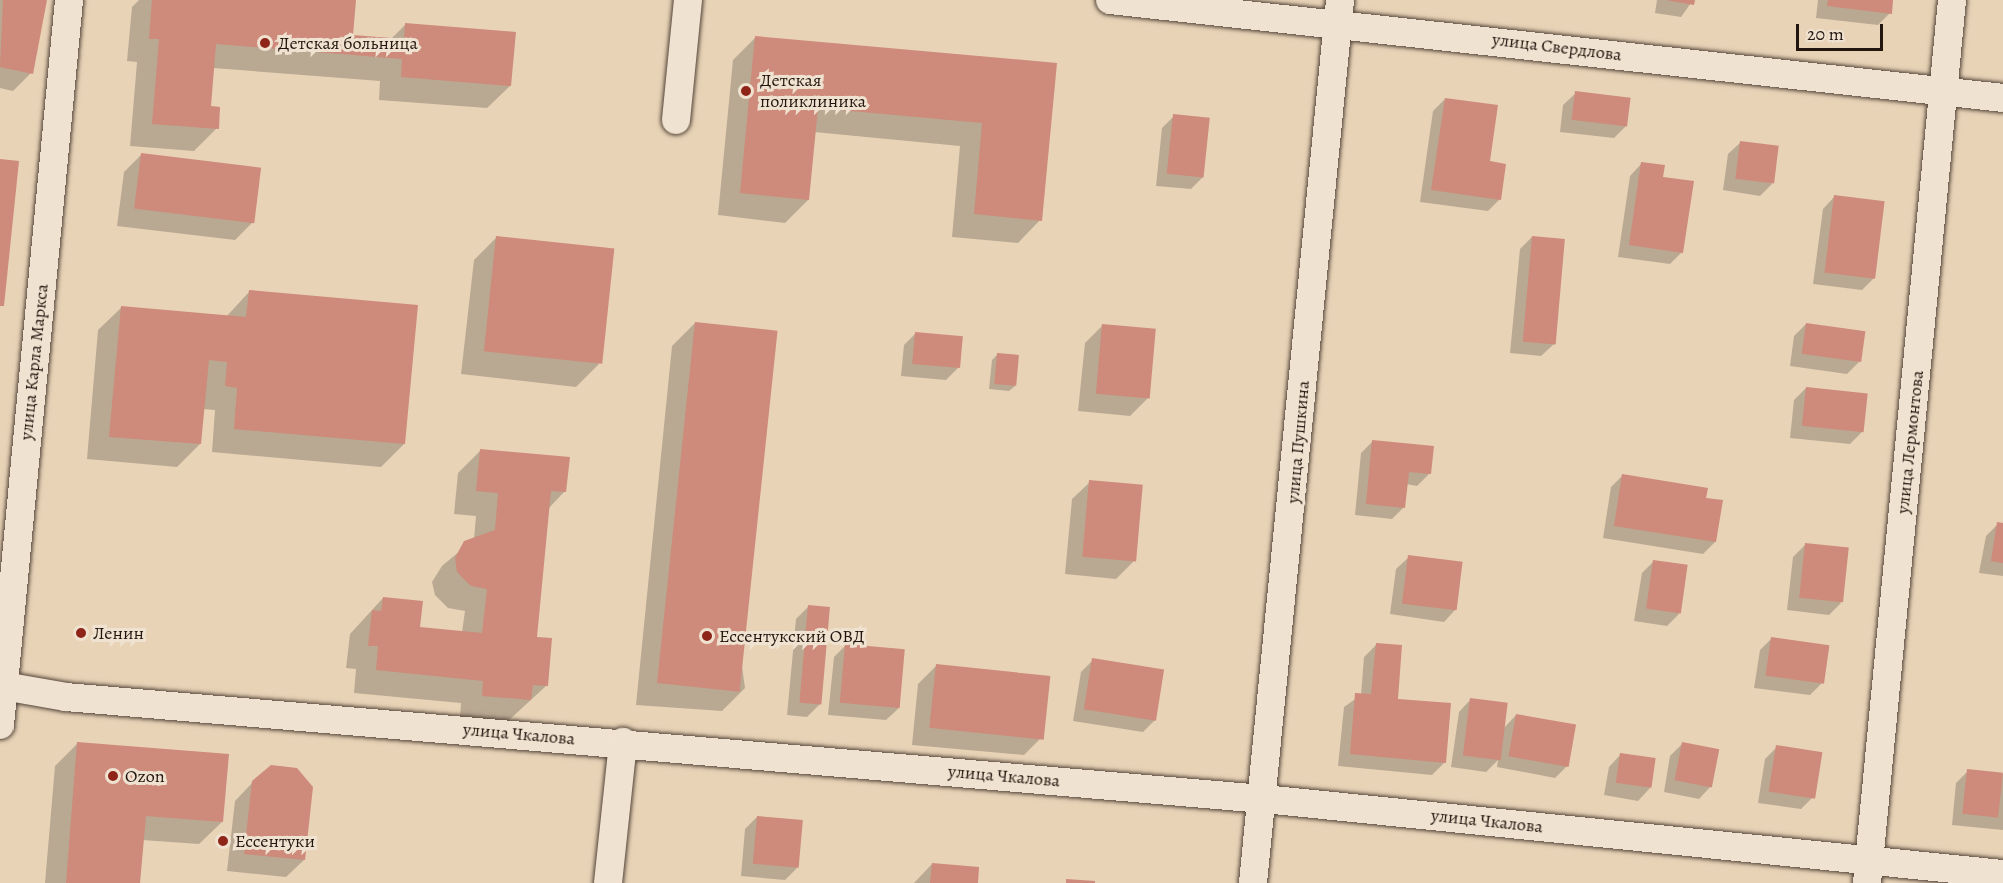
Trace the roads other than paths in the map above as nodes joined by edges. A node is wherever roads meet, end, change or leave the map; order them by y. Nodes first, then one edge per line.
1 (69, 0) edge
2 (688, 0) edge
3 (1110, 0) edge
4 (1952, 0) edge
5 (1339, 11) edge
6 (1944, 92) junction
7 (2003, 98) edge
8 (676, 120) dead end
9 (3, 686) junction
10 (0, 725) edge
11 (623, 742) junction
12 (1264, 799) junction
13 (1868, 871) edge
14 (2003, 874) edge
15 (608, 883) edge
16 (1253, 883) edge

1 - 9 street, улица Карла Маркса
2 - 8 street
3 - 5 street, улица Свердлова
4 - 6 street, улица Лермонтова
5 - 6 street, улица Свердлова
5 - 12 street, улица Пушкина
6 - 7 street, улица Свердлова
6 - 13 street, улица Лермонтова
9 - 10 street, улица Карла Маркса
9 - 11 street, улица Чкалова
11 - 12 street, улица Чкалова
11 - 15 street
12 - 13 street, улица Чкалова
12 - 16 street, улица Пушкина
13 - 14 street, улица Чкалова

